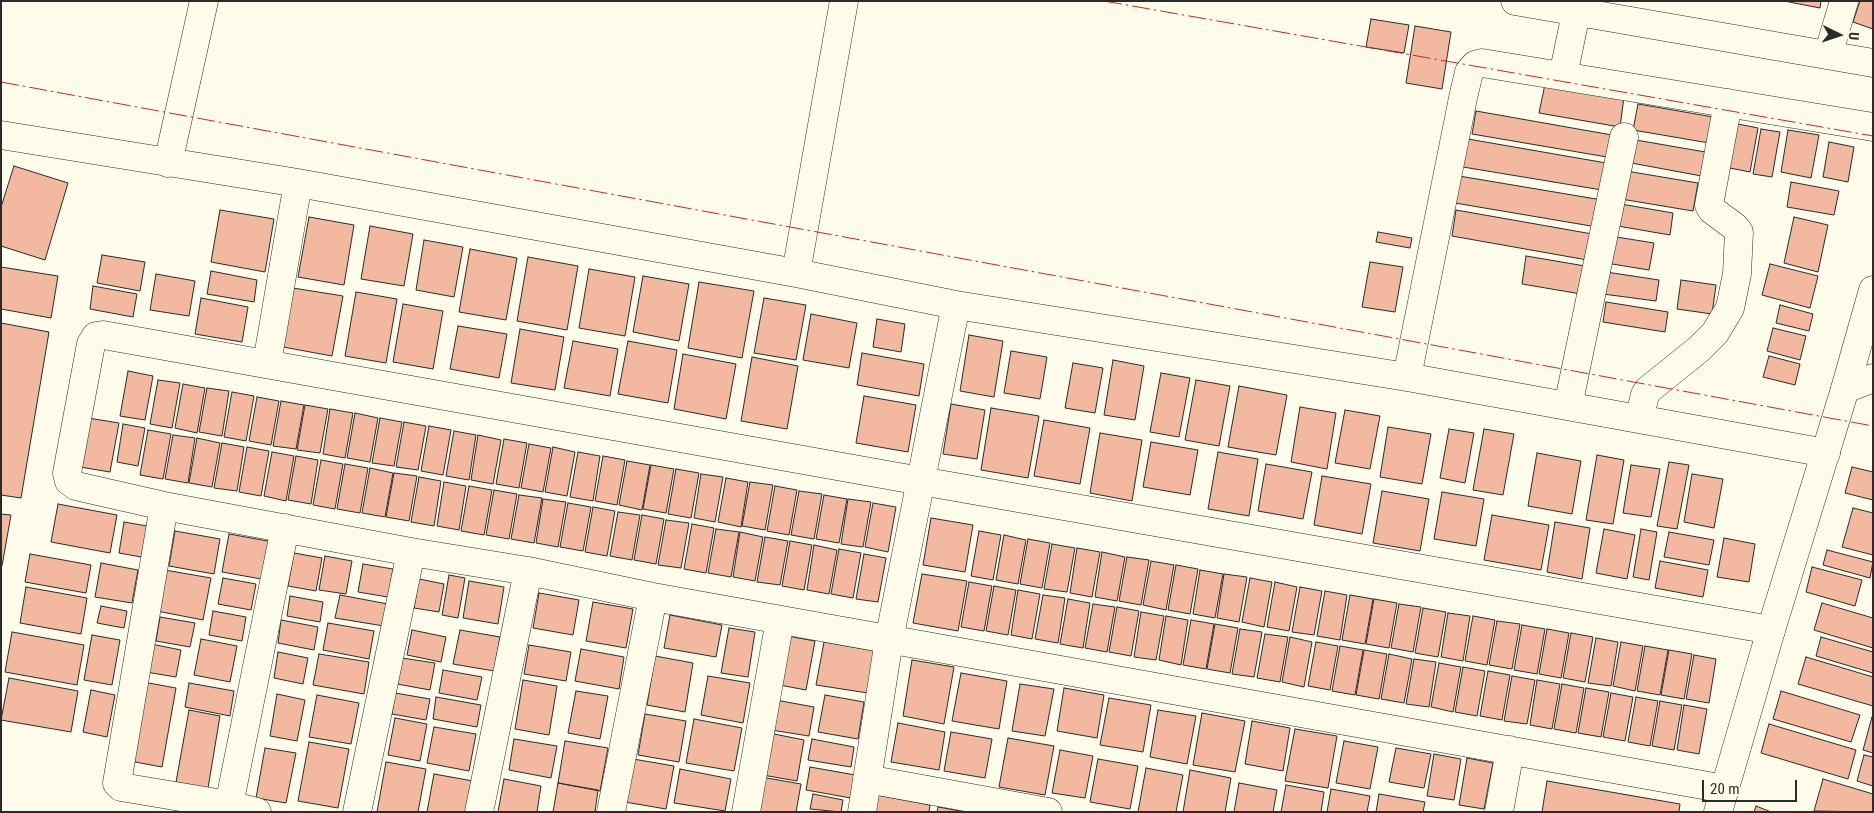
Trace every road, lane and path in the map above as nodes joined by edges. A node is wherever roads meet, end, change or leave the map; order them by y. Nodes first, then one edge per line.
1 (204, 1) edge
2 (844, 1) edge
3 (1515, 1) edge
4 (1844, 1) edge
5 (1576, 13) junction
6 (1828, 54) junction
7 (1873, 63) edge
8 (1563, 76) junction
9 (1728, 103) junction
10 (1873, 127) edge
11 (1, 135) edge
12 (1624, 138) dead end
13 (174, 164) junction
14 (298, 183) junction
15 (796, 273) junction
16 (1873, 290) edge
17 (956, 305) junction
18 (268, 364) junction
19 (1407, 377) junction
20 (1873, 378) edge
21 (1845, 389) junction
22 (1568, 406) junction
23 (1639, 419) junction
24 (1826, 453) junction
25 (921, 481) junction
26 (164, 506) junction
27 (284, 528) junction
28 (410, 552) junction
29 (528, 571) junction
30 (652, 596) junction
31 (780, 620) junction
32 (1771, 630) junction
33 (889, 640) junction
34 (1510, 750) junction
35 (867, 778) junction
36 (1722, 801) edge
37 (229, 805) junction
38 (995, 807) edge
39 (257, 812) edge
40 (357, 812) edge
41 (479, 812) edge
42 (611, 812) edge
43 (746, 812) edge
44 (862, 812) edge
45 (1048, 812) edge
46 (1499, 812) edge

1 - 13 street
2 - 15 street
3 - 5 street
4 - 6 street
5 - 6 street
5 - 8 street
6 - 7 street
8 - 9 street
8 - 19 street
9 - 10 street
9 - 23 street
11 - 13 street
12 - 22 street
13 - 14 street
14 - 15 street
14 - 18 street
15 - 17 street
16 - 21 street
17 - 19 street
17 - 25 street
18 - 25 street
18 - 26 street
19 - 22 street
20 - 21 street
21 - 24 street
22 - 23 street
23 - 24 street
24 - 32 street
25 - 32 street
25 - 33 street
26 - 27 street
26 - 37 street
27 - 28 street
27 - 37 street
28 - 29 street
28 - 40 street
29 - 30 street
29 - 41 street
30 - 31 street
30 - 42 street
31 - 33 street
31 - 43 street
32 - 36 street
33 - 34 street
33 - 35 street
34 - 36 street
34 - 46 street
35 - 38 street
35 - 44 street
37 - 39 street
38 - 45 street

